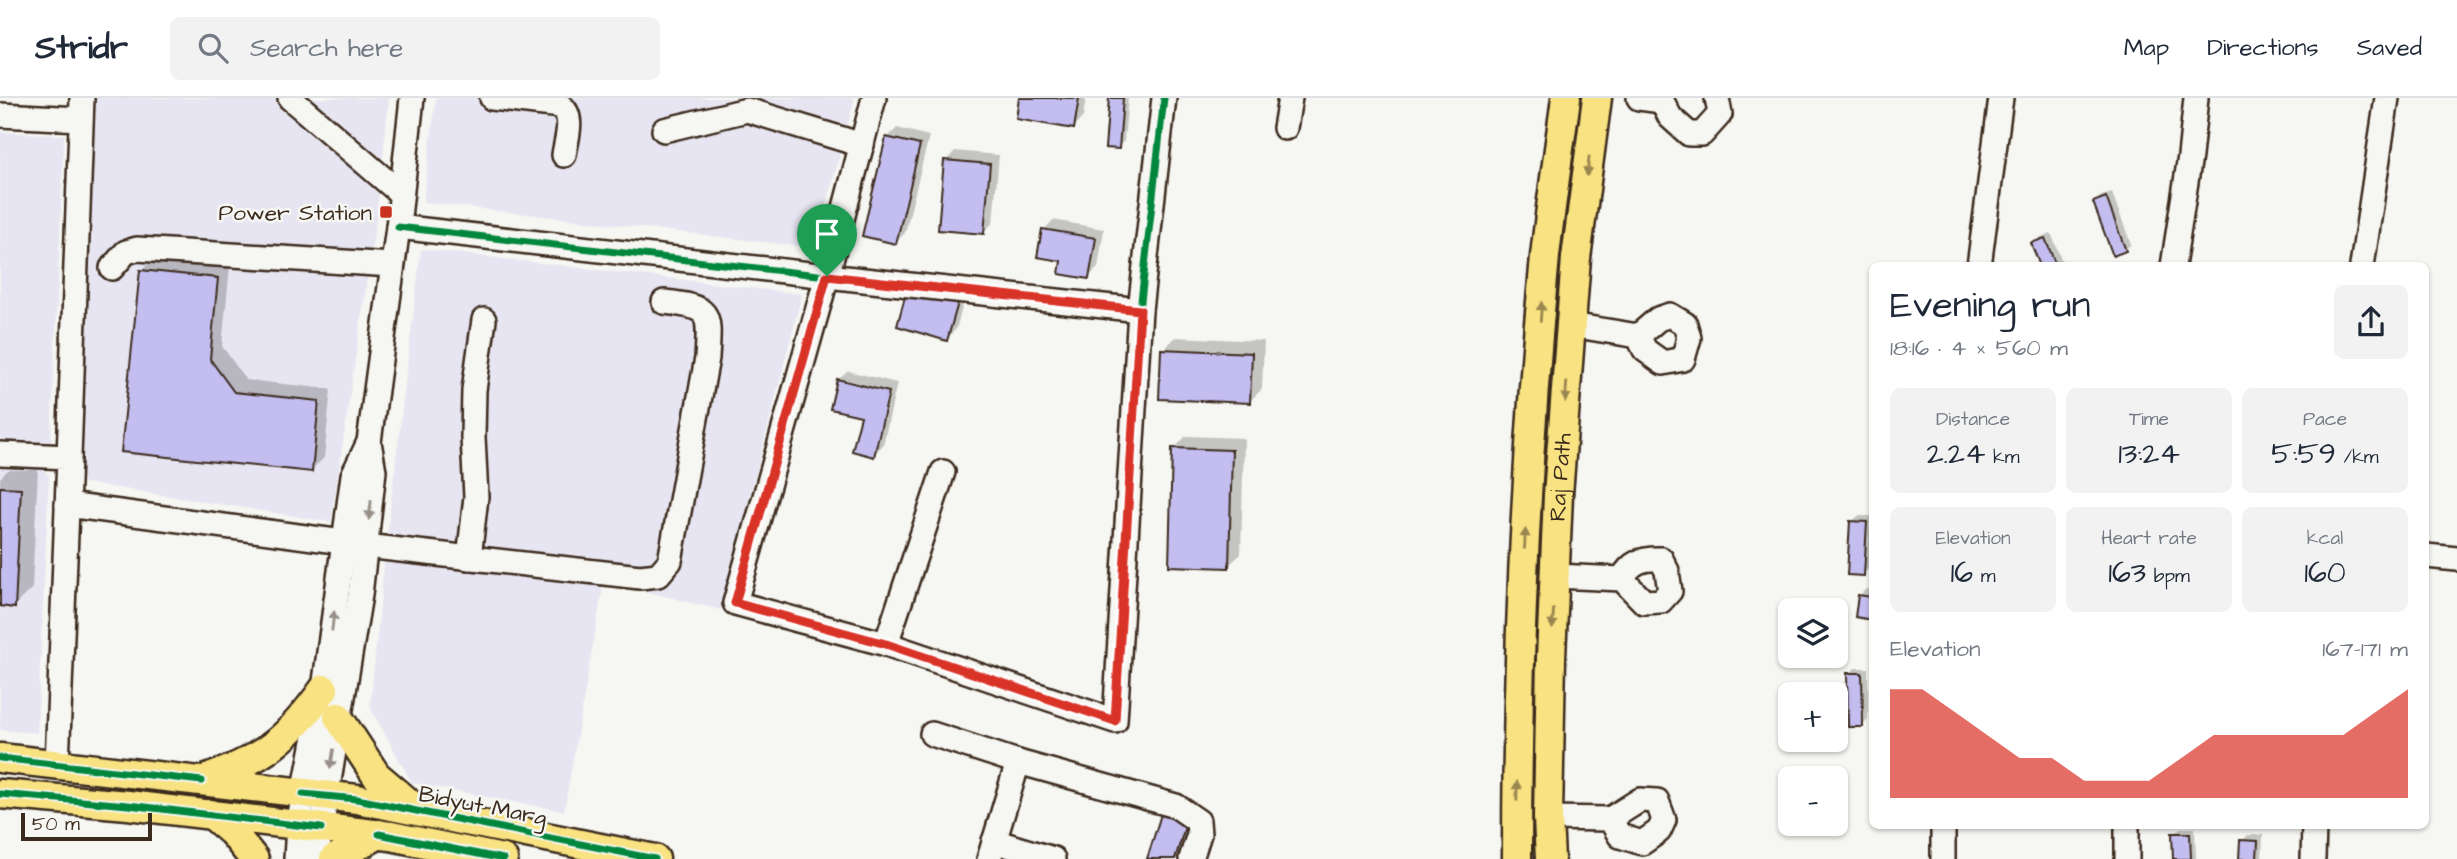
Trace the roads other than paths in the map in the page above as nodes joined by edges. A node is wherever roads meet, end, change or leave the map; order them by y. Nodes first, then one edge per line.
1 (290, 98) edge
2 (412, 98) edge
3 (492, 98) edge
4 (874, 98) edge
5 (1164, 98) edge
6 (1290, 98) edge
7 (1566, 98) edge
8 (1597, 98) edge
9 (1717, 98) edge
10 (2001, 98) edge
11 (2196, 98) edge
12 (2386, 98) edge
13 (1655, 99) edge
14 (82, 108) edge
15 (0, 115) edge
16 (1285, 128) dead end
17 (664, 130) dead end
18 (862, 145) junction
19 (564, 155) dead end
20 (400, 193) junction
21 (397, 227) junction
22 (1980, 262) edge
23 (2175, 262) edge
24 (2363, 262) edge
25 (392, 265) junction
26 (112, 268) dead end
27 (827, 276) junction
28 (664, 302) dead end
29 (1140, 310) junction
30 (484, 320) dead end
31 (1571, 325) junction
32 (1638, 336) dead end
33 (0, 454) edge
34 (69, 457) junction
35 (943, 472) dead end
36 (67, 505) junction
37 (354, 544) junction
38 (2429, 556) edge
39 (469, 558) junction
40 (2457, 559) edge
41 (1555, 576) junction
42 (1622, 579) dead end
43 (886, 644) junction
44 (324, 688) junction
45 (338, 717) junction
46 (932, 734) dead end
47 (0, 758) edge
48 (1018, 762) junction
49 (57, 765) junction
50 (202, 781) junction
51 (0, 794) edge
52 (315, 795) junction
53 (419, 811) junction
54 (211, 814) junction
55 (1548, 818) junction
56 (1610, 818) dead end
57 (309, 827) junction
58 (1943, 829) edge
59 (2127, 829) edge
60 (2314, 829) edge
61 (379, 834) junction
62 (992, 850) edge
63 (254, 859) edge
64 (296, 859) edge
65 (316, 859) edge
66 (334, 859) edge
67 (503, 859) edge
68 (655, 859) edge
69 (1054, 859) edge
70 (1191, 859) edge
71 (1517, 859) edge
72 (1550, 859) edge
73 (1943, 859) edge
74 (2127, 859) edge
75 (2313, 859) edge

1 - 20 street
2 - 20 street
3 - 19 street
4 - 18 street
5 - 29 street
6 - 16 street
71 -> 7 main road, Raj Path
8 -> 31 main road, Raj Path
9 - 13 street
10 - 22 street
11 - 23 street
12 - 24 street
14 - 15 street
14 - 34 street
17 - 18 street
18 - 27 street
20 - 21 street
21 - 25 street
21 - 27 street
25 - 26 street
25 - 37 street
27 - 29 street
27 - 43 street
28 - 39 street
29 - 43 street
30 - 39 street
31 - 32 street
31 -> 41 main road, Raj Path
33 - 34 street
34 - 36 street
35 - 43 street
36 - 37 street
36 - 49 street
37 - 39 street
44 -> 37 street
37 - 45 street
38 - 40 street
41 - 42 street
41 -> 55 main road, Raj Path
44 - 50 main road
44 - 52 street
45 -> 52 street
45 - 53 main road
46 - 48 street
47 - 49 main road, Bidyut Marg
48 - 62 street
48 - 70 street
49 - 50 main road, Bidyut Marg
50 - 52 main road, Bidyut Marg
51 - 54 main road, Bidyut Marg
52 - 53 main road, Bidyut Marg
52 - 57 street
53 - 68 main road, Bidyut Marg
54 - 57 main road, Bidyut Marg
54 - 63 main road
55 - 56 street
55 - 72 main road, Raj Path
57 - 61 main road, Bidyut Marg
57 - 64 street
57 - 65 street
58 - 73 street
59 - 74 street
60 - 75 street
61 - 66 main road
61 - 67 main road, Bidyut Marg
62 - 69 street

